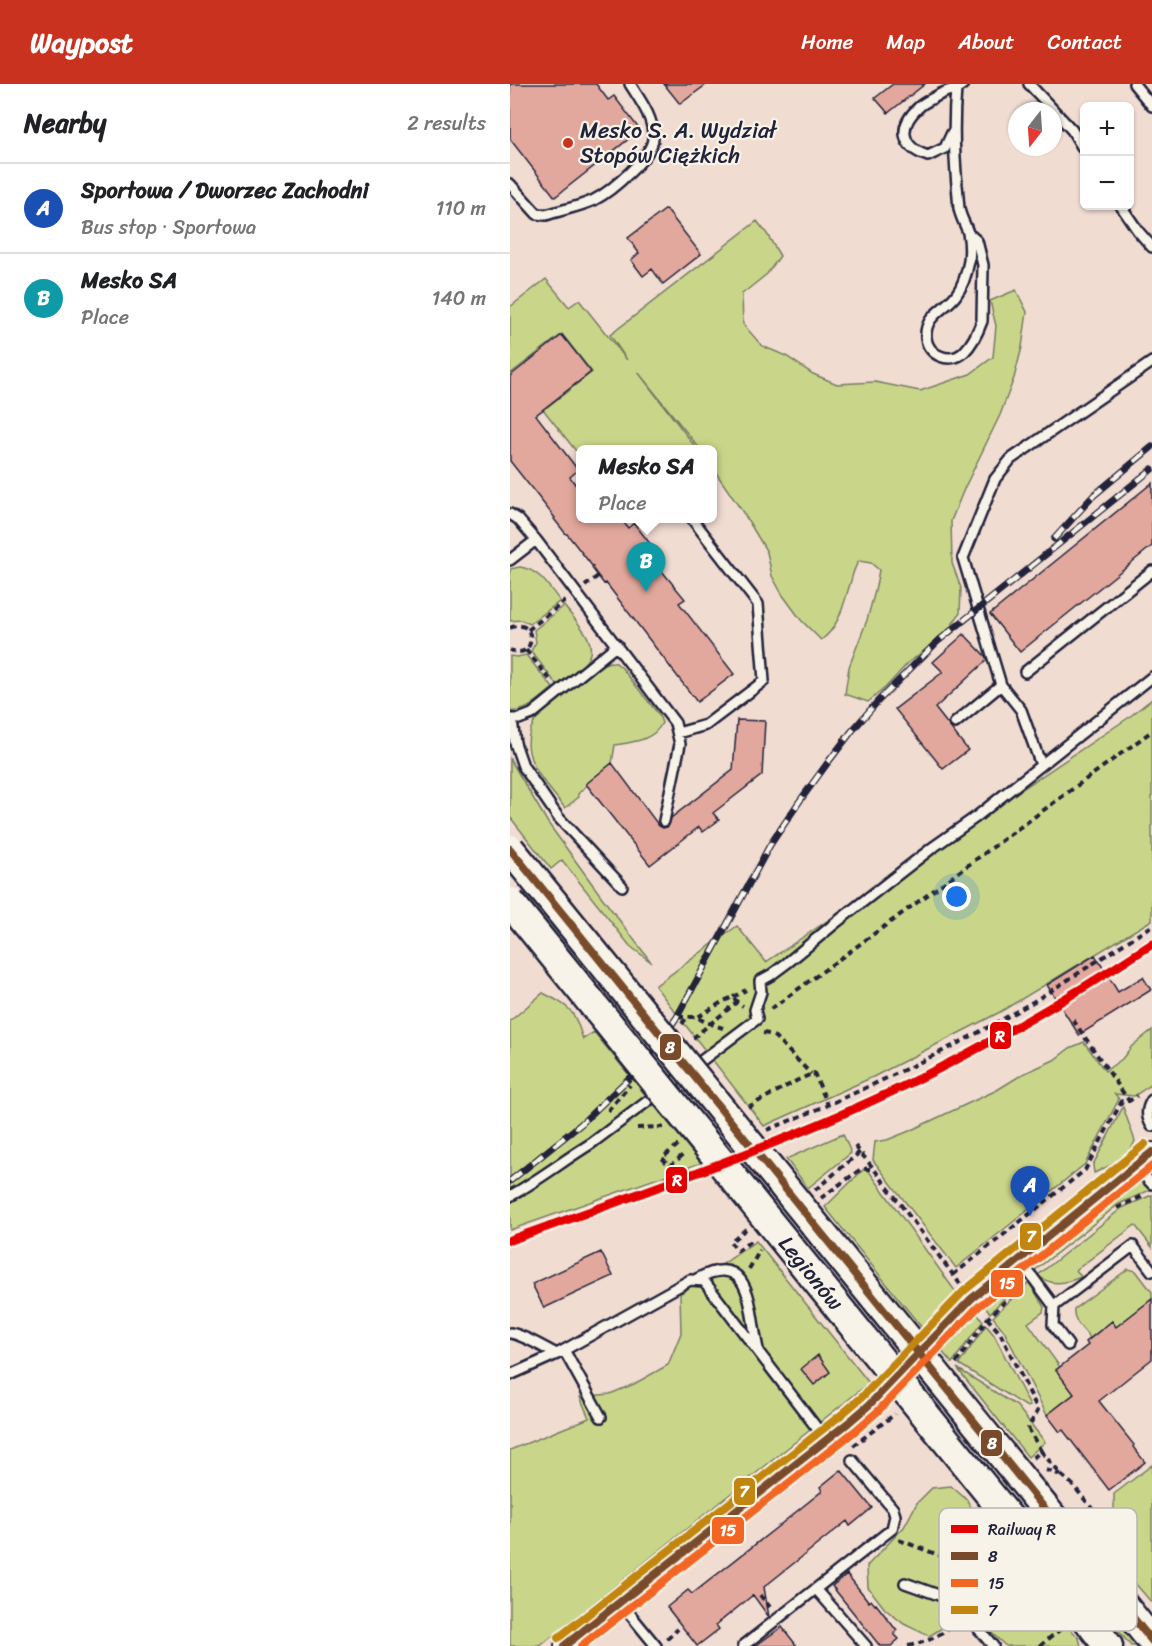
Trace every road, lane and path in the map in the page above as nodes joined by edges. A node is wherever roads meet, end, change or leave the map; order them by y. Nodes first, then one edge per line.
1 (630, 84) edge
2 (1029, 84) edge
3 (1134, 84) edge
4 (958, 86) edge
5 (1152, 106) edge
6 (954, 128) junction
7 (1080, 143) edge
8 (510, 184) edge
9 (1124, 210) edge
10 (968, 233) junction
11 (1152, 247) edge
12 (1152, 362) edge
13 (510, 514) edge
14 (695, 523) edge
15 (536, 540) junction
16 (510, 560) edge
17 (1152, 571) edge
18 (510, 628) edge
19 (617, 645) junction
20 (510, 650) edge
21 (526, 650) junction
22 (1025, 672) dead end
23 (1152, 677) edge
24 (1001, 686) junction
25 (559, 691) junction
26 (511, 719) edge
27 (955, 723) dead end
28 (1152, 731) edge
29 (678, 733) junction
30 (1041, 765) junction
31 (664, 821) dead end
32 (510, 849) edge
33 (622, 886) dead end
34 (510, 902) edge
35 (1152, 926) edge
36 (697, 1017) dead end
37 (757, 1019) junction
38 (1073, 1020) dead end
39 (687, 1044) dead end
40 (1144, 1091) dead end
41 (1152, 1100) edge
42 (1129, 1101) junction
43 (828, 1106) junction
44 (742, 1110) dead end
45 (1152, 1126) edge
46 (764, 1131) dead end
47 (683, 1141) dead end
48 (855, 1146) dead end
49 (860, 1152) junction
50 (1152, 1152) edge
51 (670, 1166) dead end
52 (1135, 1166) junction
53 (874, 1168) junction
54 (1152, 1184) edge
55 (813, 1191) dead end
56 (1152, 1192) edge
57 (510, 1196) edge
58 (820, 1199) dead end
59 (1111, 1213) dead end
60 (751, 1224) dead end
61 (762, 1246) dead end
62 (738, 1251) dead end
63 (1019, 1259) junction
64 (1152, 1271) edge
65 (1032, 1276) junction
66 (697, 1279) junction
67 (744, 1284) junction
68 (1054, 1306) junction
69 (510, 1333) edge
70 (1068, 1345) dead end
71 (560, 1352) junction
72 (760, 1354) junction
73 (510, 1375) edge
74 (1038, 1410) dead end
75 (601, 1417) dead end
76 (826, 1440) junction
77 (1041, 1451) dead end
78 (852, 1460) dead end
79 (1001, 1508) edge
80 (1045, 1508) edge
81 (1092, 1508) edge
82 (885, 1535) junction
83 (939, 1555) edge
84 (905, 1583) dead end
85 (816, 1589) junction
86 (939, 1595) edge
87 (620, 1602) junction
88 (1137, 1622) edge
89 (948, 1631) edge
90 (981, 1631) edge
91 (1001, 1631) edge
92 (1096, 1631) edge
93 (1057, 1632) dead end
94 (1001, 1635) dead end
95 (1152, 1641) edge
96 (564, 1646) edge
97 (656, 1646) edge
98 (743, 1646) edge
99 (866, 1646) edge
100 (908, 1646) edge
101 (993, 1646) edge
102 (1040, 1646) edge
103 (1108, 1646) edge

1 - 8 lane
2 - 7 lane
3 - 5 lane
4 - 6 lane
4 - 6 lane
6 - 10 lane
9 - 11 lane
10 - 10 lane
12 - 24 lane
13 - 15 lane
14 - 29 lane
15 - 16 lane
15 - 19 lane
17 - 22 lane
18 - 21 path
19 - 25 lane
19 - 29 lane
20 - 21 path
21 - 25 path
23 - 30 lane
24 - 27 lane
24 - 30 lane
25 - 26 lane
26 - 33 lane
28 - 37 path
29 - 31 lane
30 - 37 lane
32 - 80 main road, Legionów, bridge
34 - 79 main road, Legionów, bridge
35 - 43 path
36 - 39 path
37 - 57 lane
38 - 42 path
40 - 42 path
41 - 45 lane
42 - 53 path
43 - 44 path
43 - 46 path
47 - 51 path
48 - 49 path
49 - 53 path
49 - 55 path
50 - 52 street
52 - 54 lane
52 - 63 street
53 - 58 path
56 - 59 path
60 - 62 path
61 - 67 path
63 - 65 lane
63 - 76 street
64 - 68 lane
65 - 68 lane
65 - 74 path
66 - 67 lane
66 - 71 lane
66 - 72 lane
67 - 72 lane
68 - 70 lane
69 - 71 lane
71 - 73 lane
71 - 75 lane
72 - 76 lane
76 - 87 street
77 - 81 path
78 - 82 lane
82 - 83 path
82 - 85 lane
84 - 86 lane
85 - 98 lane
85 - 99 lane
87 - 96 street
87 - 97 lane
88 - 95 main road, Legionów, bridge
89 - 100 path
90 - 101 lane
91 - 94 path
92 - 103 main road, Legionów, bridge
93 - 102 path

